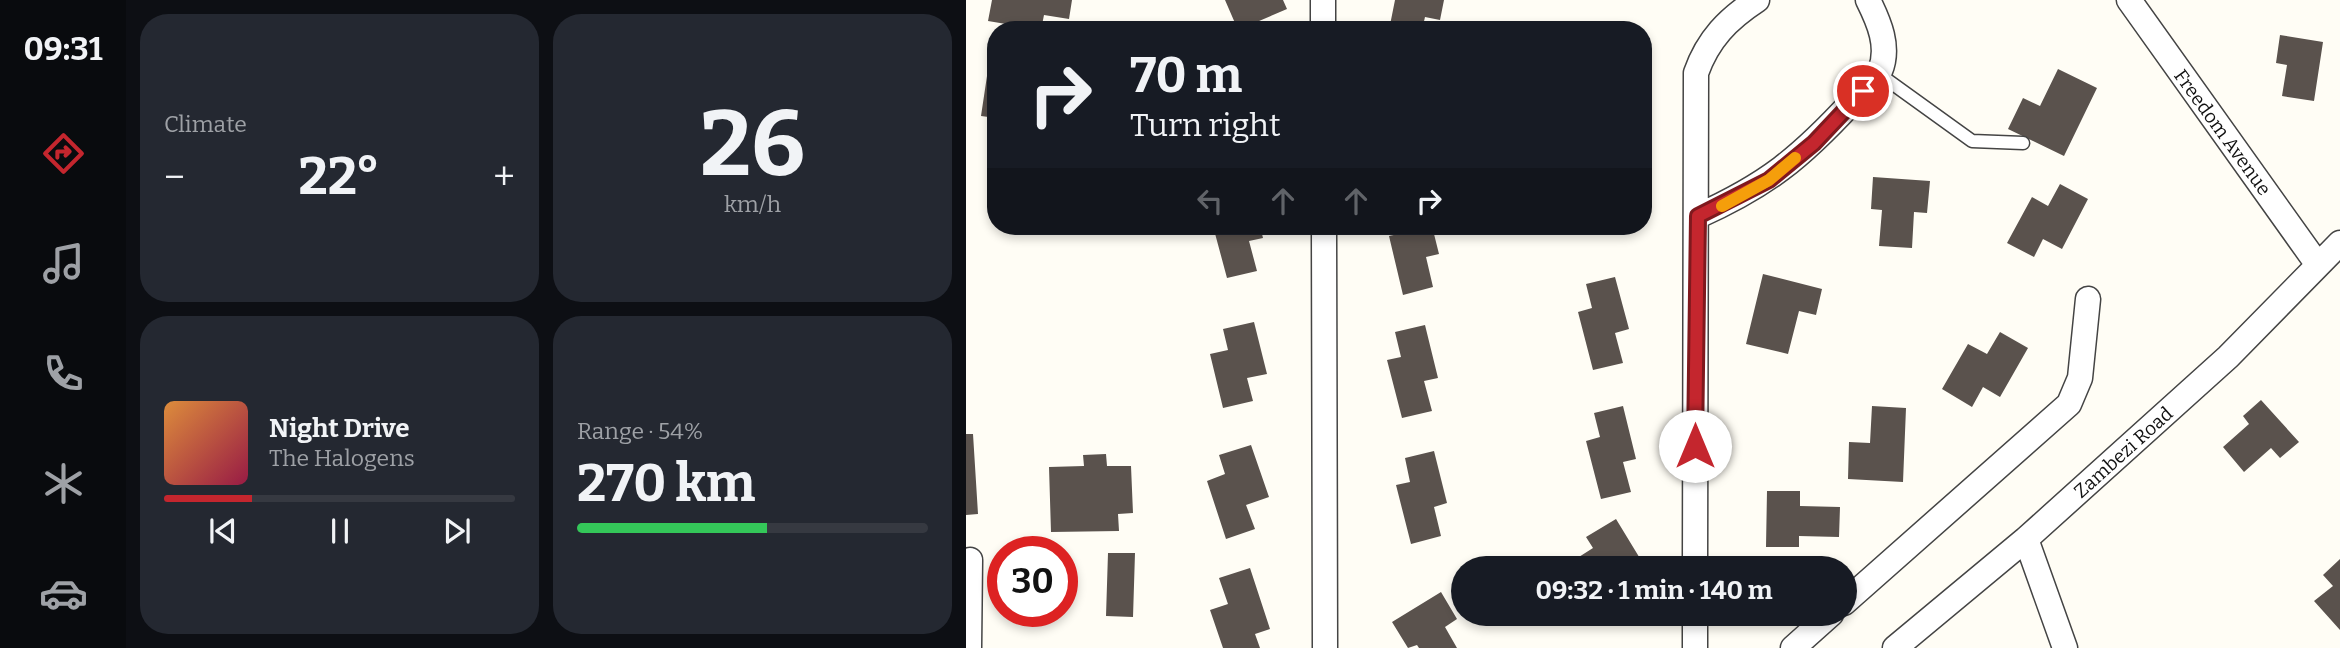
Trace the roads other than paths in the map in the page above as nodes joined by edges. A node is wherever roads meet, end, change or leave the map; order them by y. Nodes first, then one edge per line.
1 (1323, 0) edge
2 (1758, 0) edge
3 (1868, 0) edge
4 (2129, 0) edge
5 (1324, 21) edge
6 (1879, 74) junction
7 (2023, 143) dead end
8 (1698, 216) junction
9 (1324, 235) edge
10 (2340, 243) edge
11 (2318, 265) junction
12 (2088, 299) dead end
13 (2026, 539) junction
14 (1695, 556) edge
15 (970, 560) dead end
16 (1857, 592) edge
17 (1695, 626) edge
18 (1818, 626) edge
19 (969, 648) edge
20 (1325, 648) edge
21 (1695, 648) edge
22 (1793, 648) edge
23 (1895, 648) edge
24 (2065, 648) edge

1 - 5 street
2 - 8 street
3 - 6 street
4 - 11 street, Freedom Avenue
6 - 7 lane
6 - 8 street
8 - 14 street
9 - 20 street
10 - 11 street, Zambezi Road
11 - 13 street, Zambezi Road
12 - 16 street
13 - 23 street, Zambezi Road
13 - 24 street
15 - 19 street
17 - 21 street
18 - 22 street

